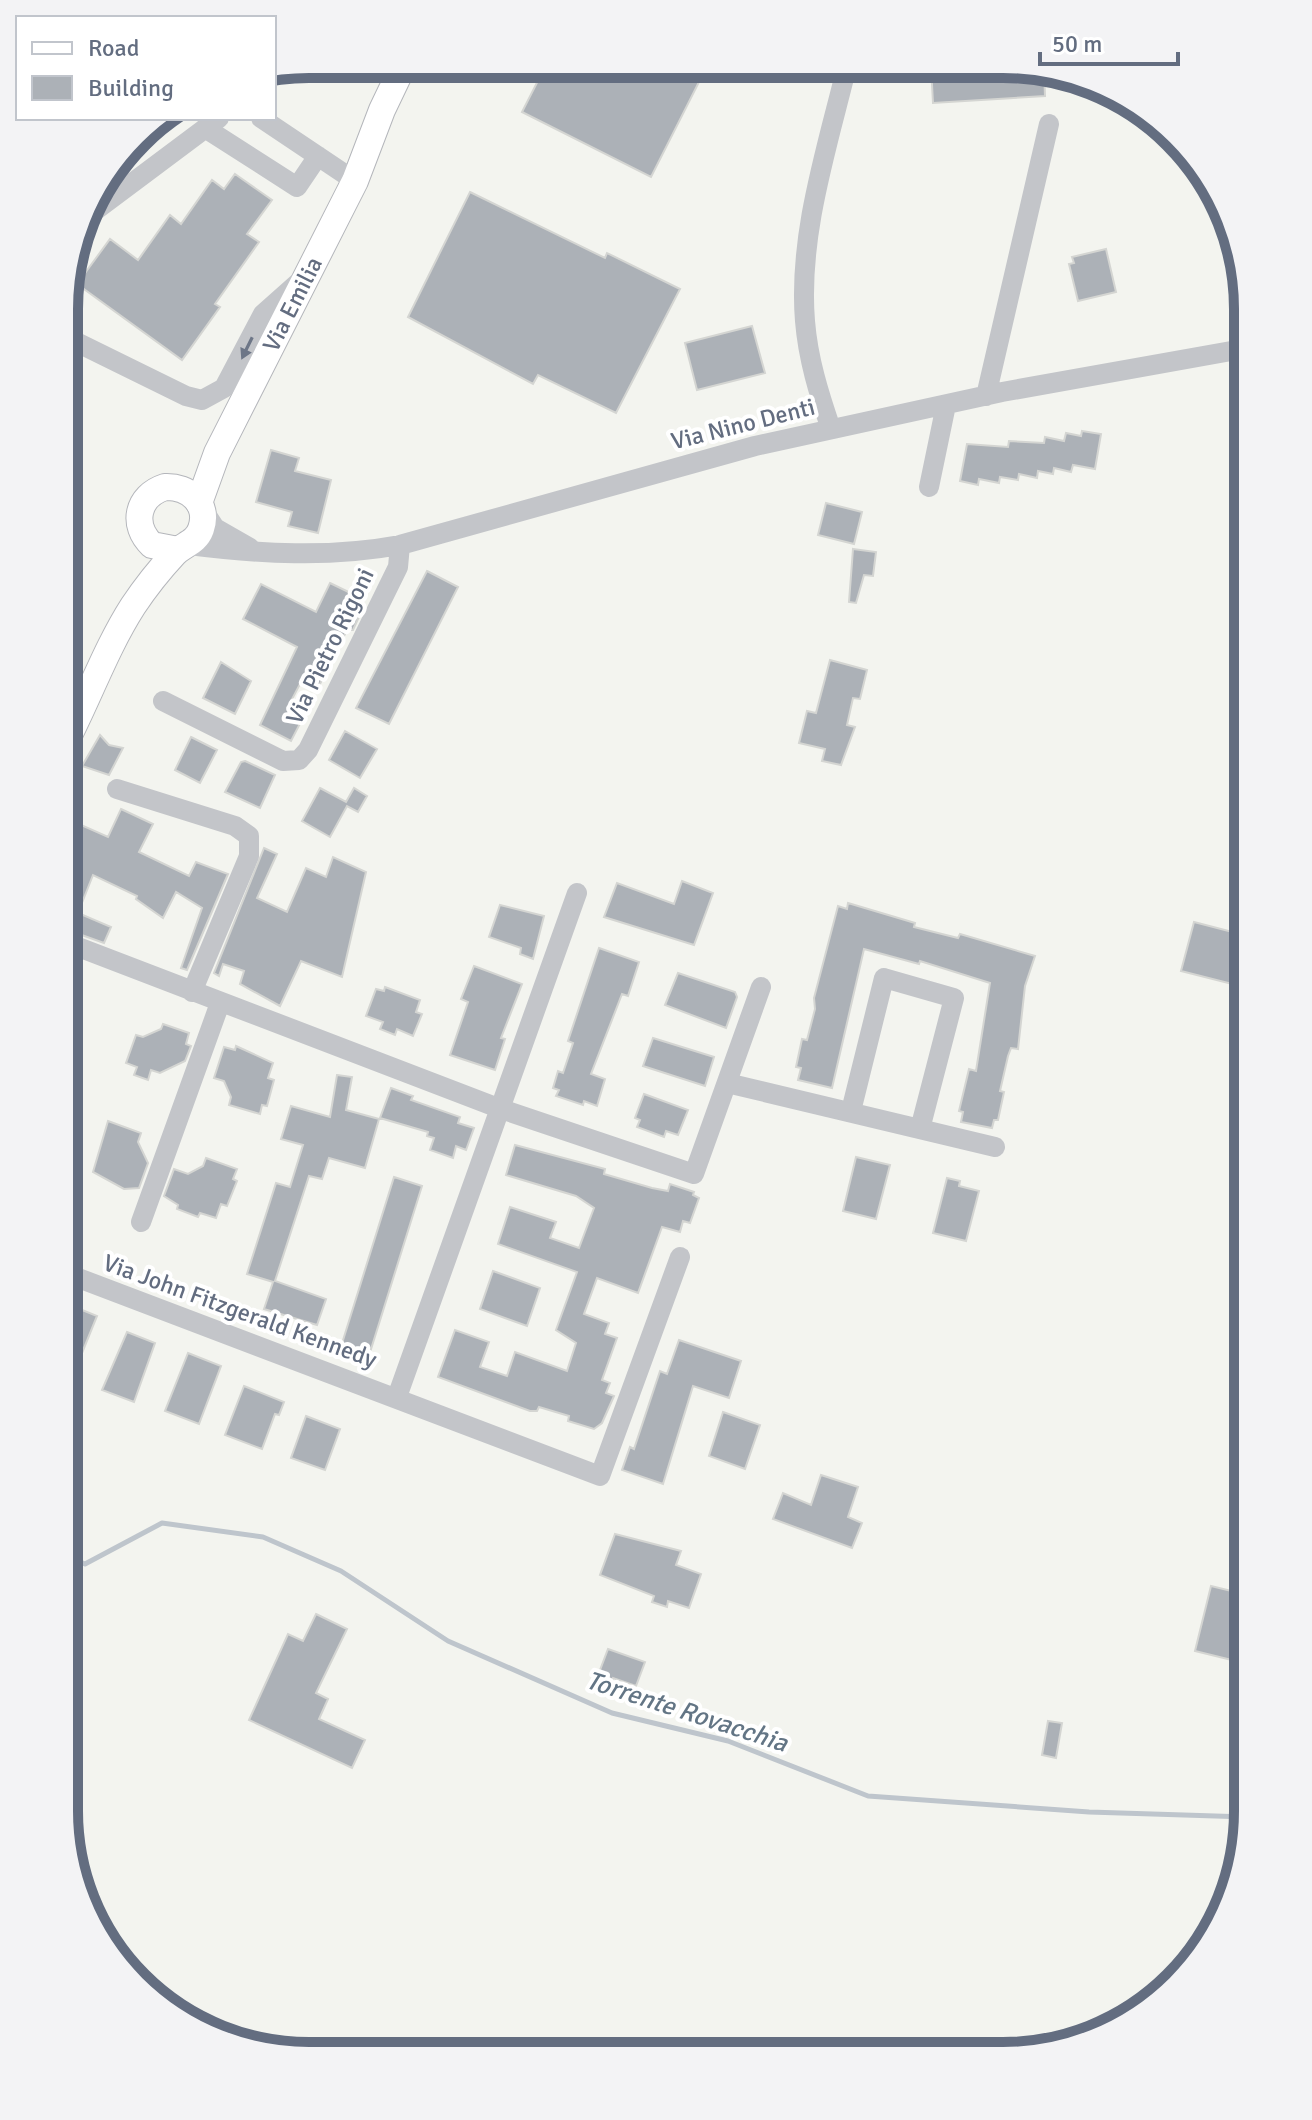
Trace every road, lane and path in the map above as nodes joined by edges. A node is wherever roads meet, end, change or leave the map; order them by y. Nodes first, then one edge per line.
1 (383, 78) edge
2 (397, 78) edge
3 (415, 78) edge
4 (845, 78) edge
5 (382, 110) junction
6 (264, 120) edge
7 (212, 123) edge
8 (1049, 124) dead end
9 (368, 154) junction
10 (318, 156) junction
11 (355, 181) junction
12 (104, 204) edge
13 (314, 269) junction
14 (78, 343) edge
15 (1234, 351) edge
16 (986, 396) junction
17 (946, 405) junction
18 (831, 429) junction
19 (217, 453) junction
20 (165, 487) junction
21 (929, 487) dead end
22 (200, 506) junction
23 (146, 539) junction
24 (400, 545) junction
25 (184, 548) junction
26 (254, 550) junction
27 (133, 606) junction
28 (163, 701) dead end
29 (78, 717) edge
30 (117, 789) dead end
31 (577, 893) dead end
32 (78, 947) edge
33 (761, 987) dead end
34 (192, 992) junction
35 (220, 1003) junction
36 (727, 1083) junction
37 (501, 1109) junction
38 (851, 1111) junction
39 (920, 1129) junction
40 (995, 1147) dead end
41 (141, 1222) dead end
42 (680, 1257) dead end
43 (78, 1278) edge
44 (397, 1397) junction

1 - 5 main road
2 - 5 main road, Via Emilia
3 - 9 main road, Via Emilia
4 - 18 street
5 - 9 main road, Via Emilia
6 - 10 street
7 - 10 street
7 - 12 street
8 - 16 street
9 - 11 main road, Via Emilia
10 - 11 street
11 - 13 main road, Via Emilia
13 -> 14 street
13 - 19 main road, Via Emilia
15 - 16 street, Via Nino Denti
16 - 17 street, Via Nino Denti
17 - 18 street, Via Nino Denti
17 - 21 street
18 - 24 street, Via Nino Denti
19 - 20 main road, Via Emilia
19 - 22 main road, Via Emilia
20 - 22 main road
20 - 23 main road
22 - 25 main road
22 - 26 street, Via Nino Denti
23 - 25 main road
23 - 27 main road
24 - 26 street, Via Nino Denti
24 - 28 street, Via Pietro Rigoni
25 - 26 street, Via Nino Denti
25 - 27 main road
27 - 29 main road
30 - 34 street
31 - 37 street, Via John Fitzgerald Kennedy
32 - 34 street
33 - 36 street
34 - 35 street
35 - 37 street
35 - 41 street
36 - 37 street
36 - 38 street
37 - 44 street, Via John Fitzgerald Kennedy
38 - 39 street
38 - 39 street
39 - 40 street
42 - 44 street, Via John Fitzgerald Kennedy
43 - 44 street, Via John Fitzgerald Kennedy

